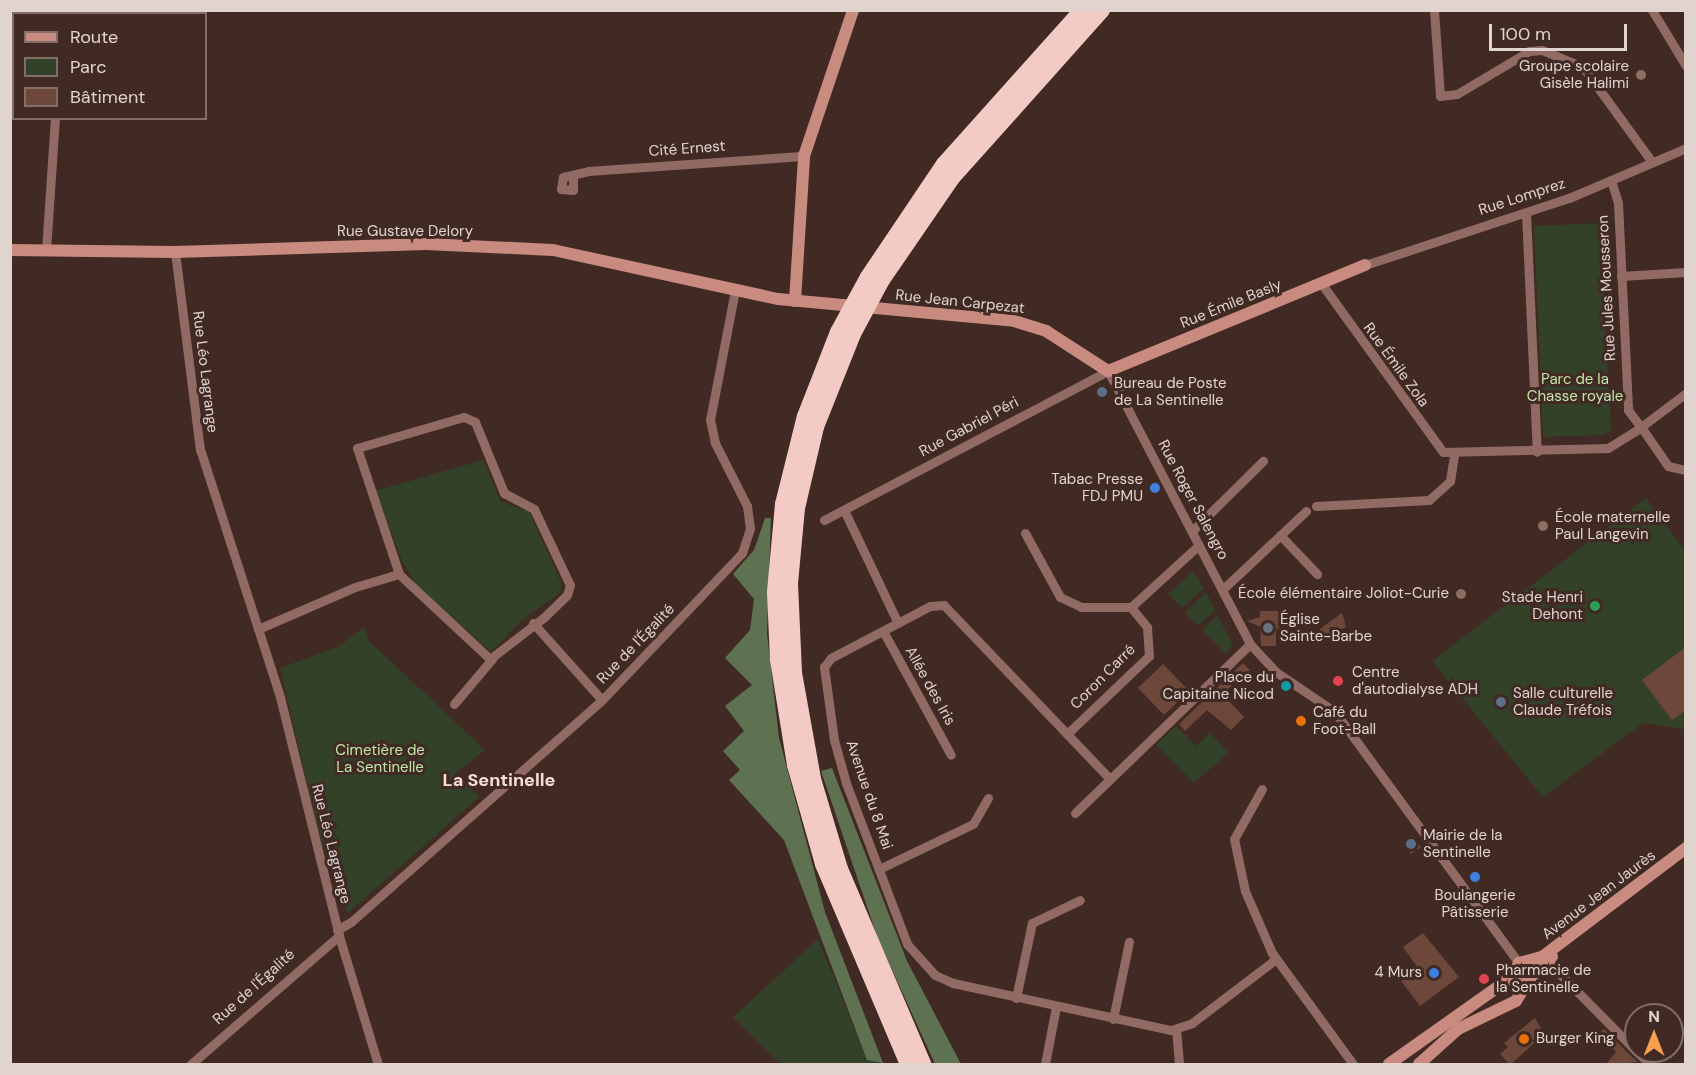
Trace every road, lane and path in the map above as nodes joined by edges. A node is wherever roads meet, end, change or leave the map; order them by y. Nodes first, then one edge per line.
1 (853, 10) edge
2 (1082, 10) edge
3 (1102, 10) edge
4 (1434, 10) edge
5 (1652, 10) edge
6 (1686, 66) edge
7 (55, 120) edge
8 (1686, 148) edge
9 (804, 156) junction
10 (1652, 162) junction
11 (573, 178) dead end
12 (1611, 180) junction
13 (1526, 213) junction
14 (10, 250) edge
15 (46, 250) junction
16 (175, 252) junction
17 (1365, 265) joint
18 (1686, 272) edge
19 (1621, 276) junction
20 (875, 279) junction
21 (1321, 283) junction
22 (735, 290) junction
23 (795, 301) junction
24 (846, 333) junction
25 (1108, 372) junction
26 (1686, 393) edge
27 (1641, 427) junction
28 (1537, 452) junction
29 (1454, 455) junction
30 (1263, 461) dead end
31 (1686, 470) edge
32 (1316, 506) dead end
33 (844, 510) junction
34 (1306, 511) dead end
35 (824, 520) dead end
36 (1192, 531) junction
37 (1024, 533) dead end
38 (1280, 535) junction
39 (1199, 544) junction
40 (399, 574) junction
41 (1317, 574) dead end
42 (1223, 589) junction
43 (1131, 607) junction
44 (533, 623) junction
45 (898, 623) junction
46 (258, 630) junction
47 (883, 631) junction
48 (1250, 644) junction
49 (492, 659) junction
50 (602, 700) junction
51 (454, 704) dead end
52 (1067, 734) junction
53 (951, 755) dead end
54 (1110, 779) junction
55 (1262, 789) dead end
56 (988, 798) dead end
57 (1075, 813) dead end
58 (1686, 848) edge
59 (1686, 857) edge
60 (879, 869) junction
61 (1080, 900) dead end
62 (338, 933) junction
63 (1129, 942) dead end
64 (1276, 959) junction
65 (1548, 962) junction
66 (862, 967) junction
67 (1526, 970) junction
68 (1016, 998) junction
69 (1056, 1006) junction
70 (1113, 1019) junction
71 (1176, 1029) junction
72 (1624, 1039) edge
73 (1177, 1064) edge
74 (191, 1065) edge
75 (378, 1065) edge
76 (895, 1065) edge
77 (908, 1065) edge
78 (923, 1065) edge
79 (1045, 1065) edge
80 (1353, 1065) edge
81 (1389, 1065) edge
82 (1419, 1065) edge

1 - 9 street
2 - 20 highway
3 - 20 highway
4 - 10 street
5 - 6 street
7 - 15 street
8 - 10 street, Rue Lomprez
9 - 11 street, Cité Ernest
9 - 23 street
10 - 12 street, Rue Lomprez
12 - 13 street, Rue Lomprez
12 - 19 street, Rue Jules Mousseron
13 - 17 street, Rue Lomprez
13 - 28 street
14 - 15 street, Rue Gustave Delory
15 - 16 street, Rue Gustave Delory
16 - 22 street, Rue Gustave Delory
16 - 46 street, Rue Léo Lagrange
17 - 21 street, Rue Émile Basly
18 - 19 street
19 - 27 street, Rue Jules Mousseron
20 - 24 highway, bridge
21 - 25 street, Rue Émile Basly
21 - 29 street, Rue Émile Zola
22 - 23 street, Rue Gustave Delory
22 - 50 street, Rue de l'Égalité
23 - 25 street, Rue Jean Carpezat
24 - 66 highway
24 - 78 highway
25 - 33 street, Rue Gabriel Péri
25 - 36 street, Rue Roger Salengro
26 - 27 street
27 - 28 street
27 - 31 street, Rue Jules Mousseron
28 - 29 street
29 - 32 street
30 - 36 street
33 - 35 street, Rue Gabriel Péri
33 - 45 street
34 - 38 street
36 - 39 street, Rue Roger Salengro
37 - 43 street
38 - 41 street
38 - 42 street
39 - 42 street, Rue Roger Salengro
39 - 43 street
40 - 44 street
40 - 46 street
40 - 49 street
42 - 48 street, Rue Roger Salengro
43 - 52 street, Coron Carré
44 - 49 street
44 - 50 street
45 - 47 street, Avenue du 8 Mai
45 - 52 street, Avenue du 8 Mai
46 - 62 street, Rue Léo Lagrange
47 - 53 street, Allée des Iris
47 - 60 street, Avenue du 8 Mai
48 - 54 street
48 - 67 street, Rue Roger Salengro
49 - 51 street
50 - 62 street, Rue de l'Égalité
52 - 54 street, Avenue du 8 Mai
54 - 57 street
55 - 64 street
56 - 60 street
58 - 67 street, Avenue Jean Jaurès
59 - 65 street, Avenue Jean Jaurès
60 - 68 street, Avenue du 8 Mai
61 - 68 street
62 - 74 street, Rue de l'Égalité
62 - 75 street, Rue Léo Lagrange
63 - 70 street
64 - 71 street
64 - 80 street
65 - 67 street, Avenue Jean Jaurès
65 - 72 street
66 - 76 highway
66 - 77 highway
67 - 81 street, Avenue Jean Jaurès
67 - 82 street, Avenue Jean Jaurès
68 - 69 street, Avenue du 8 Mai
69 - 70 street, Avenue du 8 Mai
69 - 79 street
70 - 71 street, Avenue du 8 Mai
71 - 73 street

